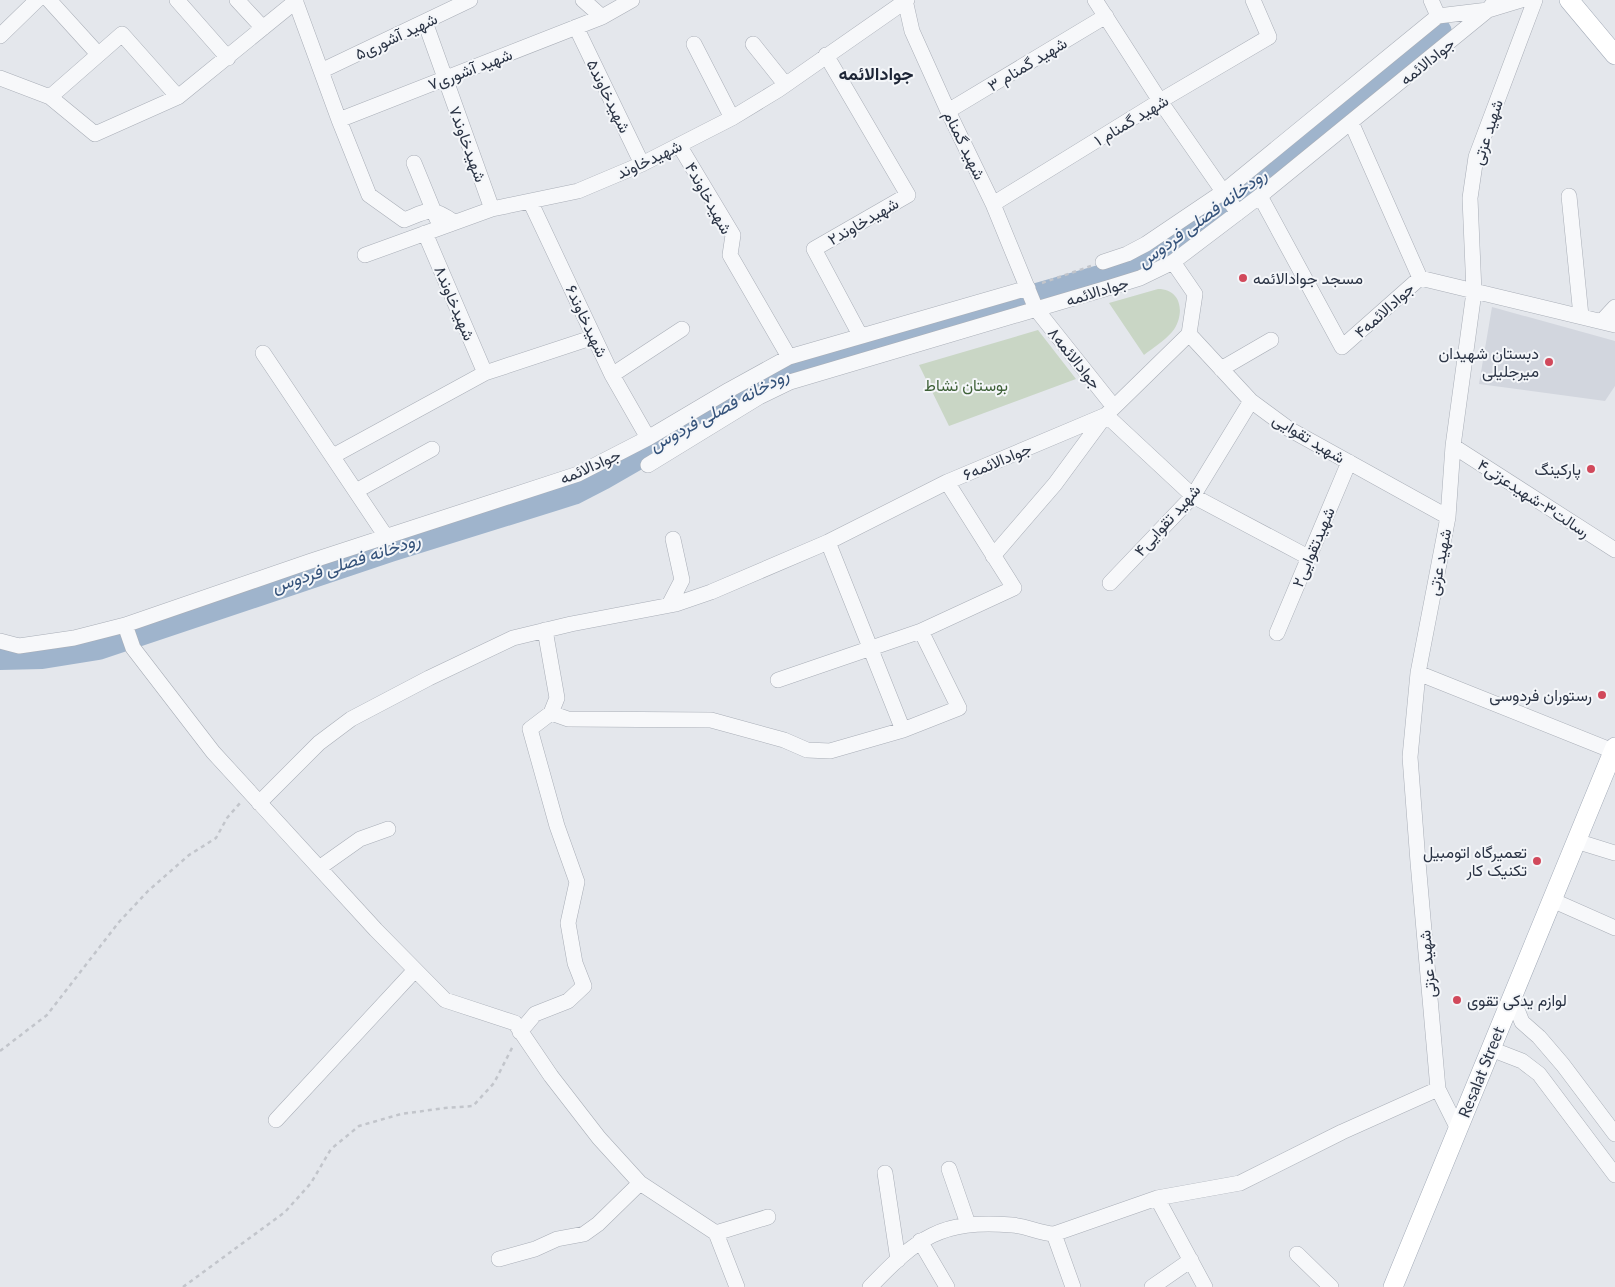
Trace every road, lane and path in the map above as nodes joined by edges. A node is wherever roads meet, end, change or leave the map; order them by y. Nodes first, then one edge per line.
1 (37, 0) edge
2 (49, 0) edge
3 (178, 0) edge
4 (237, 0) edge
5 (296, 0) edge
6 (470, 0) edge
7 (583, 0) edge
8 (632, 0) edge
9 (904, 0) edge
10 (1096, 0) edge
11 (1253, 0) edge
12 (1431, 0) edge
13 (1521, 0) edge
14 (1535, 0) edge
15 (1570, 0) edge
16 (1492, 5) edge
17 (1106, 16) junction
18 (1438, 16) junction
19 (602, 17) junction
20 (425, 22) junction
21 (576, 27) junction
22 (263, 28) junction
23 (0, 36) edge
24 (694, 44) dead end
25 (753, 44) dead end
26 (98, 54) junction
27 (826, 55) junction
28 (1615, 55) edge
29 (228, 58) junction
30 (321, 71) junction
31 (0, 78) edge
32 (445, 79) junction
33 (786, 84) junction
34 (50, 97) junction
35 (178, 98) junction
36 (1160, 101) junction
37 (948, 111) junction
38 (732, 118) junction
39 (339, 120) junction
40 (1351, 122) junction
41 (679, 145) junction
42 (414, 163) dead end
43 (642, 164) junction
44 (1223, 192) junction
45 (1260, 196) junction
46 (1569, 196) dead end
47 (530, 201) junction
48 (993, 204) junction
49 (492, 209) junction
50 (433, 210) junction
51 (1238, 214) junction
52 (454, 222) junction
53 (440, 228) junction
54 (425, 232) junction
55 (364, 255) dead end
56 (1103, 262) joint
57 (1173, 262) junction
58 (1420, 278) junction
59 (1028, 288) junction
60 (1474, 292) junction
61 (1615, 307) edge
62 (1036, 309) junction
63 (1581, 316) junction
64 (1609, 323) edge
65 (682, 329) dead end
66 (1189, 334) junction
67 (860, 335) junction
68 (594, 336) junction
69 (1271, 340) dead end
70 (263, 353) dead end
71 (789, 356) junction
72 (1221, 368) junction
73 (485, 373) junction
74 (612, 375) junction
75 (1252, 401) junction
76 (1110, 411) junction
77 (648, 438) junction
78 (1453, 446) junction
79 (432, 449) dead end
80 (333, 456) junction
81 (1349, 462) junction
82 (648, 465) dead end
83 (947, 482) junction
84 (356, 491) junction
85 (1193, 496) junction
86 (1448, 517) junction
87 (386, 538) junction
88 (673, 539) dead end
89 (828, 542) junction
90 (1615, 550) edge
91 (994, 556) junction
92 (1308, 557) junction
93 (1110, 583) dead end
94 (669, 605) junction
95 (125, 625) junction
96 (545, 630) junction
97 (921, 631) junction
98 (1277, 633) dead end
99 (0, 641) edge
100 (871, 648) junction
101 (1418, 673) junction
102 (778, 680) dead end
103 (551, 713) junction
104 (903, 730) junction
105 (1614, 749) edge
106 (255, 798) junction
107 (388, 829) dead end
108 (1576, 841) junction
109 (1615, 853) edge
110 (319, 868) junction
111 (1552, 900) junction
112 (1615, 928) edge
113 (416, 970) junction
114 (1512, 997) junction
115 (520, 1032) junction
116 (1491, 1049) junction
117 (0, 1052) edge
118 (1438, 1089) junction
119 (276, 1120) dead end
120 (1458, 1129) junction
121 (1615, 1134) edge
122 (1596, 1150) junction
123 (949, 1169) dead end
124 (885, 1173) dead end
125 (1615, 1175) edge
126 (640, 1183) junction
127 (1157, 1198) junction
128 (768, 1217) dead end
129 (968, 1224) junction
130 (716, 1233) junction
131 (1054, 1234) junction
132 (920, 1241) junction
133 (1298, 1254) dead end
134 (499, 1259) dead end
135 (898, 1260) junction
136 (1191, 1260) junction
137 (182, 1287) edge
138 (737, 1287) edge
139 (870, 1287) edge
140 (947, 1287) edge
141 (1072, 1287) edge
142 (1152, 1287) edge
143 (1205, 1287) edge
144 (1330, 1287) edge
145 (1393, 1287) edge

1 - 23 street
2 - 26 street
3 - 29 street
4 - 22 street
5 - 22 street
5 - 30 street
6 - 20 street, شهید آشوری۵
7 - 19 street
8 - 19 street, شهید آشوری۷
9 - 27 street, شهیدخاوند
9 - 37 street, شهید گمنام
10 - 17 street
11 - 36 street, شهید گمنام ۱
12 - 18 street
13 - 16 street, جوادالائمه
14 - 60 street, شهید عزتی
15 - 28 main road
16 - 18 street, جوادالائمه
16 - 40 street, جوادالائمه
17 - 36 street
17 - 37 street, شهید گمنام ۳
18 - 44 street, جوادالائمه
19 - 21 street, شهید آشوری۷
20 - 30 street, شهید آشوری۵
20 - 32 street, شهیدخاوند۷
21 - 32 street, شهید آشوری۷
21 - 43 street, شهیدخاوند۵
22 - 29 street
24 - 38 street
25 - 33 street
26 - 34 street
26 - 35 street
27 - 33 street, شهیدخاوند
27 - 67 street, شهیدخاوند۲
29 - 35 street
30 - 39 street
31 - 34 street
32 - 39 street, شهید آشوری۷
32 - 49 street, شهیدخاوند۷
33 - 38 street, شهیدخاوند
34 - 35 street
36 - 44 street
36 - 48 street, شهید گمنام ۱
37 - 48 street, شهید گمنام
38 - 41 street, شهیدخاوند
39 - 50 street
40 - 45 street, جوادالائمه
40 - 58 street
41 - 43 street, شهیدخاوند
41 - 71 street, شهیدخاوند۴
42 - 50 street
43 - 47 street, شهیدخاوند
44 - 51 street
44 - 56 street, جوادالائمه
45 - 51 street, جوادالائمه
45 - 58 street, جوادالائمه۴
46 - 63 street
47 - 49 street, شهیدخاوند
47 - 68 street, شهیدخاوند۶
48 - 59 street, شهید گمنام
49 - 52 street, شهیدخاوند
50 - 52 street
50 - 53 street
51 - 57 street, جوادالائمه
52 - 53 street, شهیدخاوند
53 - 54 street, شهیدخاوند
54 - 55 street, شهیدخاوند
54 - 73 street, شهیدخاوند۸
56 - 59 path
57 - 62 street, جوادالائمه
57 - 66 street
58 - 60 street
59 - 62 street, جوادالائمه۸
59 - 67 street, جوادالائمه
60 - 63 street
60 - 78 street, شهید عزتی
61 - 64 street
62 - 76 street, جوادالائمه۸
62 - 82 street, جوادالائمه
63 - 64 street
65 - 74 street
66 - 72 street, شهید تقوایی
66 - 76 street, جوادالائمه۶
67 - 71 street, جوادالائمه
68 - 73 street
68 - 74 street, شهیدخاوند۶
69 - 72 street
70 - 80 street
71 - 77 street, جوادالائمه
72 - 75 street, شهید تقوایی
73 - 80 street
74 - 77 street, شهیدخاوند۶
75 - 81 street, شهید تقوایی
75 - 85 street, شهید تقوایی۴
76 - 83 street, جوادالائمه۶
76 - 85 street, جوادالائمه۸
76 - 91 street
77 - 87 street, جوادالائمه
78 - 86 street, شهید عزتی
78 - 90 street, رسالت۳-شهیدعزتی۴
79 - 84 street
80 - 84 street
81 - 86 street, شهید تقوایی
81 - 92 street, شهیدتقوایی۲
83 - 89 street, جوادالائمه۶
83 - 91 street
84 - 87 street
85 - 92 street, جوادالائمه۸
85 - 93 street, شهید تقوایی۴
86 - 101 street, شهید عزتی
87 - 95 street, جوادالائمه
88 - 94 street
89 - 94 street, جوادالائمه۶
89 - 100 street
91 - 97 street
92 - 98 street, شهیدتقوایی۲
94 - 96 street, جوادالائمه۶
95 - 99 street, جوادالائمه
95 - 106 street
96 - 103 street
96 - 106 street, جوادالائمه۶
97 - 100 street
97 - 104 street
100 - 102 street
100 - 104 street
101 - 105 street
101 - 118 street, شهید عزتی
103 - 104 street
103 - 115 street
105 - 108 main road, Resalat Street
106 - 110 street
106 - 117 path
107 - 110 street
108 - 109 street
108 - 111 main road, Resalat Street
110 - 113 street
111 - 112 street
111 - 114 main road, Resalat Street
113 - 115 street
113 - 119 street
114 - 116 main road, Resalat Street
114 - 121 street
115 - 126 street
115 - 137 path
116 - 120 main road, Resalat Street
116 - 122 street
118 - 120 street, شهید عزتی
118 - 127 street
120 - 145 main road, Resalat Street
121 - 122 street
122 - 125 street
123 - 129 street
124 - 135 street
126 - 130 street
126 - 134 street
127 - 131 street
127 - 136 street
128 - 130 street
129 - 131 street
129 - 132 street
130 - 138 street
131 - 141 street
132 - 135 street
132 - 140 street
133 - 144 street
135 - 139 street
136 - 142 street
136 - 143 street

